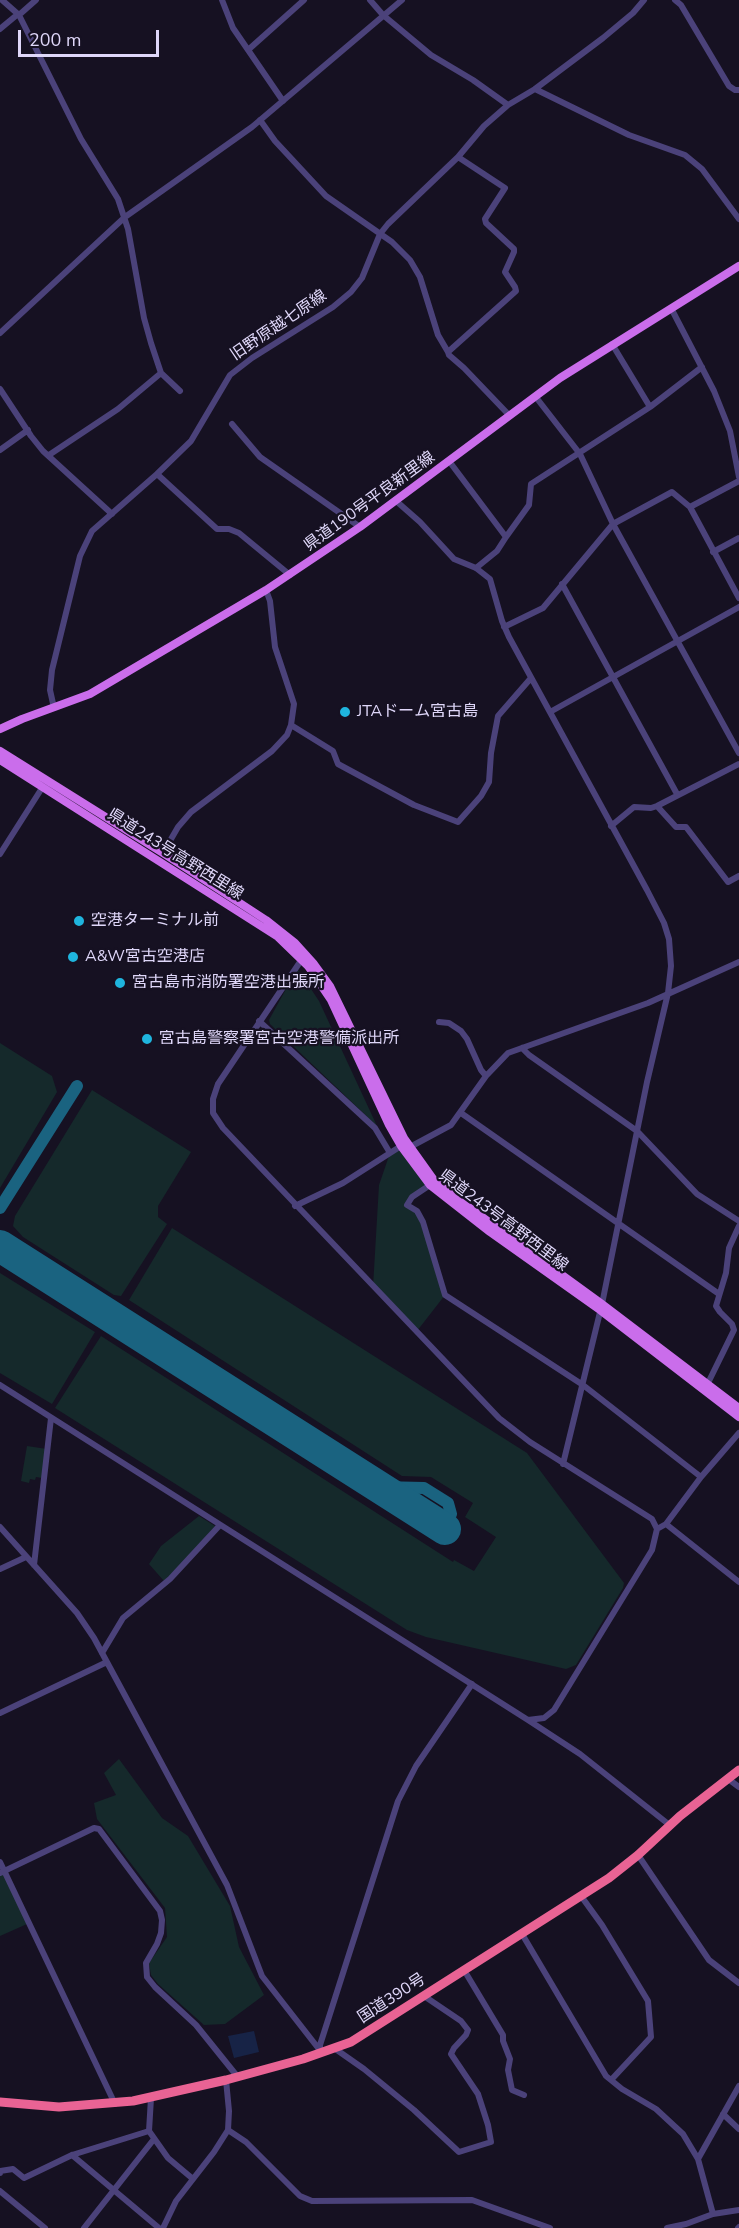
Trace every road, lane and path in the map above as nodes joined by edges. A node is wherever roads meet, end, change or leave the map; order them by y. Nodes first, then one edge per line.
1 (2, 0) edge
2 (36, 0) edge
3 (222, 0) edge
4 (304, 0) edge
5 (370, 0) edge
6 (402, 0) edge
7 (644, 0) edge
8 (675, 0) edge
9 (0, 7) edge
10 (9, 7) junction
11 (18, 15) junction
12 (384, 15) junction
13 (0, 29) edge
14 (248, 50) junction
15 (535, 88) junction
16 (739, 90) edge
17 (283, 101) junction
18 (508, 105) junction
19 (260, 120) junction
20 (458, 157) junction
21 (125, 217) junction
22 (739, 219) edge
23 (380, 234) junction
24 (739, 266) edge
25 (671, 308) junction
26 (0, 333) edge
27 (612, 344) junction
28 (448, 352) junction
29 (702, 367) junction
30 (161, 374) junction
31 (0, 389) edge
32 (180, 391) dead end
33 (535, 396) junction
34 (650, 407) junction
35 (509, 415) junction
36 (232, 424) dead end
37 (28, 430) junction
38 (0, 450) edge
39 (580, 453) junction
40 (49, 455) junction
41 (449, 461) junction
42 (157, 474) junction
43 (739, 479) edge
44 (395, 500) junction
45 (690, 507) junction
46 (112, 514) junction
47 (613, 524) junction
48 (360, 527) junction
49 (506, 537) junction
50 (739, 538) edge
51 (713, 552) junction
52 (476, 568) junction
53 (290, 575) junction
54 (562, 584) junction
55 (266, 590) junction
56 (739, 598) edge
57 (739, 608) edge
58 (504, 627) junction
59 (677, 642) junction
60 (614, 677) junction
61 (531, 678) junction
62 (54, 708) junction
63 (550, 711) junction
64 (291, 725) junction
65 (0, 729) edge
66 (0, 751) edge
67 (739, 753) edge
68 (0, 760) edge
69 (739, 764) edge
70 (42, 788) junction
71 (677, 794) junction
72 (657, 806) junction
73 (611, 826) junction
74 (0, 854) edge
75 (163, 854) junction
76 (739, 876) edge
77 (302, 959) junction
78 (739, 962) edge
79 (668, 993) junction
80 (259, 1021) junction
81 (439, 1022) dead end
82 (522, 1048) junction
83 (486, 1076) junction
84 (461, 1113) junction
85 (637, 1131) junction
86 (400, 1146) junction
87 (410, 1147) junction
88 (390, 1153) junction
89 (430, 1185) junction
90 (295, 1206) junction
91 (618, 1221) junction
92 (739, 1223) edge
93 (719, 1294) junction
94 (601, 1307) junction
95 (708, 1383) junction
96 (0, 1385) edge
97 (583, 1385) junction
98 (739, 1408) edge
99 (739, 1417) edge
100 (51, 1418) junction
101 (739, 1433) edge
102 (563, 1464) junction
103 (701, 1477) junction
104 (666, 1524) junction
105 (220, 1525) junction
106 (0, 1527) edge
107 (657, 1529) junction
108 (26, 1557) junction
109 (34, 1565) junction
110 (0, 1569) edge
111 (739, 1582) edge
112 (102, 1653) junction
113 (107, 1662) junction
114 (472, 1684) junction
115 (0, 1713) edge
116 (528, 1720) junction
117 (739, 1770) edge
118 (727, 1778) junction
119 (739, 1787) edge
120 (672, 1824) junction
121 (638, 1855) junction
122 (0, 1862) edge
123 (2, 1872) edge
124 (580, 1896) junction
125 (522, 1934) junction
126 (464, 1970) junction
127 (739, 1983) edge
128 (424, 1996) junction
129 (334, 2048) junction
130 (322, 2053) junction
131 (237, 2076) junction
132 (612, 2079) junction
133 (226, 2080) junction
134 (739, 2086) edge
135 (524, 2095) dead end
136 (151, 2098) junction
137 (0, 2102) edge
138 (116, 2104) junction
139 (723, 2114) junction
140 (739, 2129) edge
141 (228, 2130) junction
142 (149, 2131) junction
143 (154, 2139) junction
144 (72, 2155) junction
145 (699, 2159) junction
146 (0, 2173) edge
147 (193, 2179) junction
148 (0, 2191) edge
149 (115, 2191) junction
150 (739, 2210) edge
151 (713, 2214) junction
152 (45, 2228) edge
153 (84, 2228) edge
154 (161, 2228) edge
155 (550, 2228) edge
156 (667, 2228) edge

1 - 10 street
2 - 11 street
3 - 14 street
4 - 14 street
5 - 12 street
6 - 12 street
7 - 15 street, 旧野原越七原線
8 - 16 street
9 - 10 street
10 - 11 street
11 - 13 street
11 - 21 street
12 - 17 street
12 - 18 street
14 - 17 street
15 - 18 street, 旧野原越七原線
15 - 22 street
17 - 19 street
18 - 20 street, 旧野原越七原線
19 - 21 street
19 - 23 street
20 - 23 street, 旧野原越七原線
20 - 28 street
21 - 26 street
21 - 30 street
23 - 28 street
23 - 42 street, 旧野原越七原線
24 - 25 main road, 県道190号平良新里線
25 - 27 main road, 県道190号平良新里線
25 - 29 street
27 - 33 main road, 県道190号平良新里線
27 - 34 street
28 - 35 street
29 - 34 street
29 - 43 street
30 - 32 street
30 - 40 street
31 - 37 street
33 - 35 main road, 県道190号平良新里線
33 - 39 street
34 - 39 street
35 - 41 main road, 県道190号平良新里線
36 - 48 street
37 - 38 street
37 - 40 street
39 - 47 street
39 - 49 street
40 - 46 street
41 - 44 main road, 県道190号平良新里線
41 - 49 street
42 - 46 street, 旧野原越七原線
42 - 53 street
43 - 45 street
44 - 48 main road, 県道190号平良新里線
44 - 52 street
45 - 47 street
45 - 51 street
46 - 62 street, 旧野原越七原線
47 - 54 street
47 - 59 street
48 - 53 main road, 県道190号平良新里線
49 - 52 street
50 - 51 street
51 - 56 street
52 - 58 street
53 - 55 main road, 県道190号平良新里線
54 - 58 street
54 - 60 street
55 - 62 main road, 県道190号平良新里線
55 - 64 street
57 - 59 street
58 - 61 street
59 - 60 street
59 - 67 street
60 - 63 street
60 - 71 street
61 - 63 street
61 - 64 street
62 - 65 main road, 県道190号平良新里線
63 - 73 street
64 - 75 street
66 - 75 main road, 県道243号高野西里線
68 - 70 main road, 県道243号高野西里線
69 - 71 street
70 - 74 street
70 - 77 main road, 県道243号高野西里線
71 - 72 street
72 - 73 street
72 - 76 street
73 - 79 street
75 - 87 main road, 県道243号高野西里線
77 - 80 street
77 - 86 main road, 県道243号高野西里線
78 - 79 street
79 - 82 street
79 - 85 street
80 - 88 street
80 - 90 street
81 - 83 street
82 - 83 street
82 - 85 street
83 - 84 street
84 - 87 street
84 - 91 street
85 - 91 street
85 - 92 street
86 - 87 street
86 - 88 street
86 - 89 main road, 県道243号高野西里線
87 - 94 main road, 県道243号高野西里線
88 - 90 street
89 - 94 main road, 県道243号高野西里線
89 - 97 street
90 - 102 street
91 - 93 street
91 - 94 street
92 - 93 street
93 - 95 street
94 - 95 main road, 県道243号高野西里線
94 - 97 street
94 - 99 main road, 県道243号高野西里線
95 - 98 main road, 県道243号高野西里線
96 - 100 street
97 - 102 street
97 - 103 street
100 - 105 street
100 - 109 street
101 - 103 street
102 - 107 street
103 - 104 street
104 - 107 street
104 - 111 street
105 - 112 street
105 - 114 street
106 - 108 street
107 - 116 street
108 - 109 street
108 - 110 street
109 - 112 street
112 - 113 street
113 - 115 street
113 - 130 street
114 - 116 street
114 - 130 street
116 - 120 street
117 - 118 highway, 国道390号
118 - 119 street
118 - 120 highway, 国道390号
120 - 121 highway, 国道390号
121 - 124 highway, 国道390号
121 - 127 street
122 - 123 street
123 - 131 street
123 - 138 street
124 - 125 highway, 国道390号
124 - 132 street
125 - 126 highway, 国道390号
125 - 132 street
126 - 128 highway, 国道390号
126 - 135 street
128 - 129 highway, 国道390号
128 - 129 street
129 - 130 highway, 国道390号
130 - 131 highway, 国道390号
131 - 133 highway, 国道390号
132 - 145 street
133 - 136 highway, 国道390号
133 - 141 street
134 - 139 street
136 - 138 highway, 国道390号
136 - 142 street
137 - 138 highway, 国道390号
139 - 140 street
139 - 145 street
141 - 147 street
141 - 155 street
142 - 143 street
142 - 144 street
143 - 147 street
143 - 149 street
144 - 146 street
144 - 149 street
145 - 151 street
147 - 154 street
148 - 152 street
149 - 153 street
149 - 154 street
150 - 151 street
151 - 156 street

